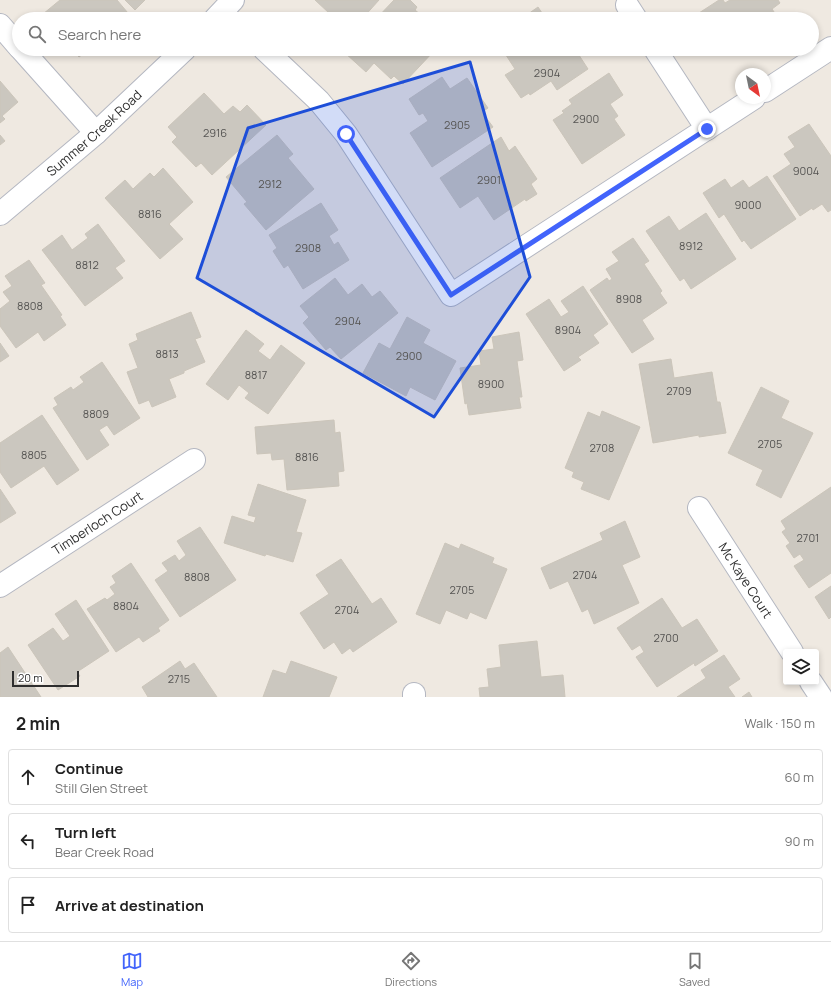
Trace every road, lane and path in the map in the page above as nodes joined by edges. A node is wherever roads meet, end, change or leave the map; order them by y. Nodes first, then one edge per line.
1 (0, 25) edge
2 (12, 39) edge
3 (831, 48) edge
4 (27, 56) edge
5 (178, 56) edge
6 (271, 56) edge
7 (660, 56) edge
8 (819, 56) edge
9 (819, 56) edge
10 (771, 87) edge
11 (745, 104) edge
12 (707, 129) junction
13 (96, 133) junction
14 (0, 214) edge
15 (194, 460) dead end
16 (699, 508) dead end
17 (0, 586) edge
18 (790, 649) edge
19 (813, 685) edge
20 (821, 697) edge

1 - 2 street
3 - 8 street
4 - 13 street
5 - 13 street, Summer Creek Road
6 - 12 street
7 - 12 street
9 - 10 street
11 - 12 street
13 - 14 street, Summer Creek Road
15 - 17 street, Timberloch Court
16 - 18 street, Mc Kaye Court
19 - 20 street

